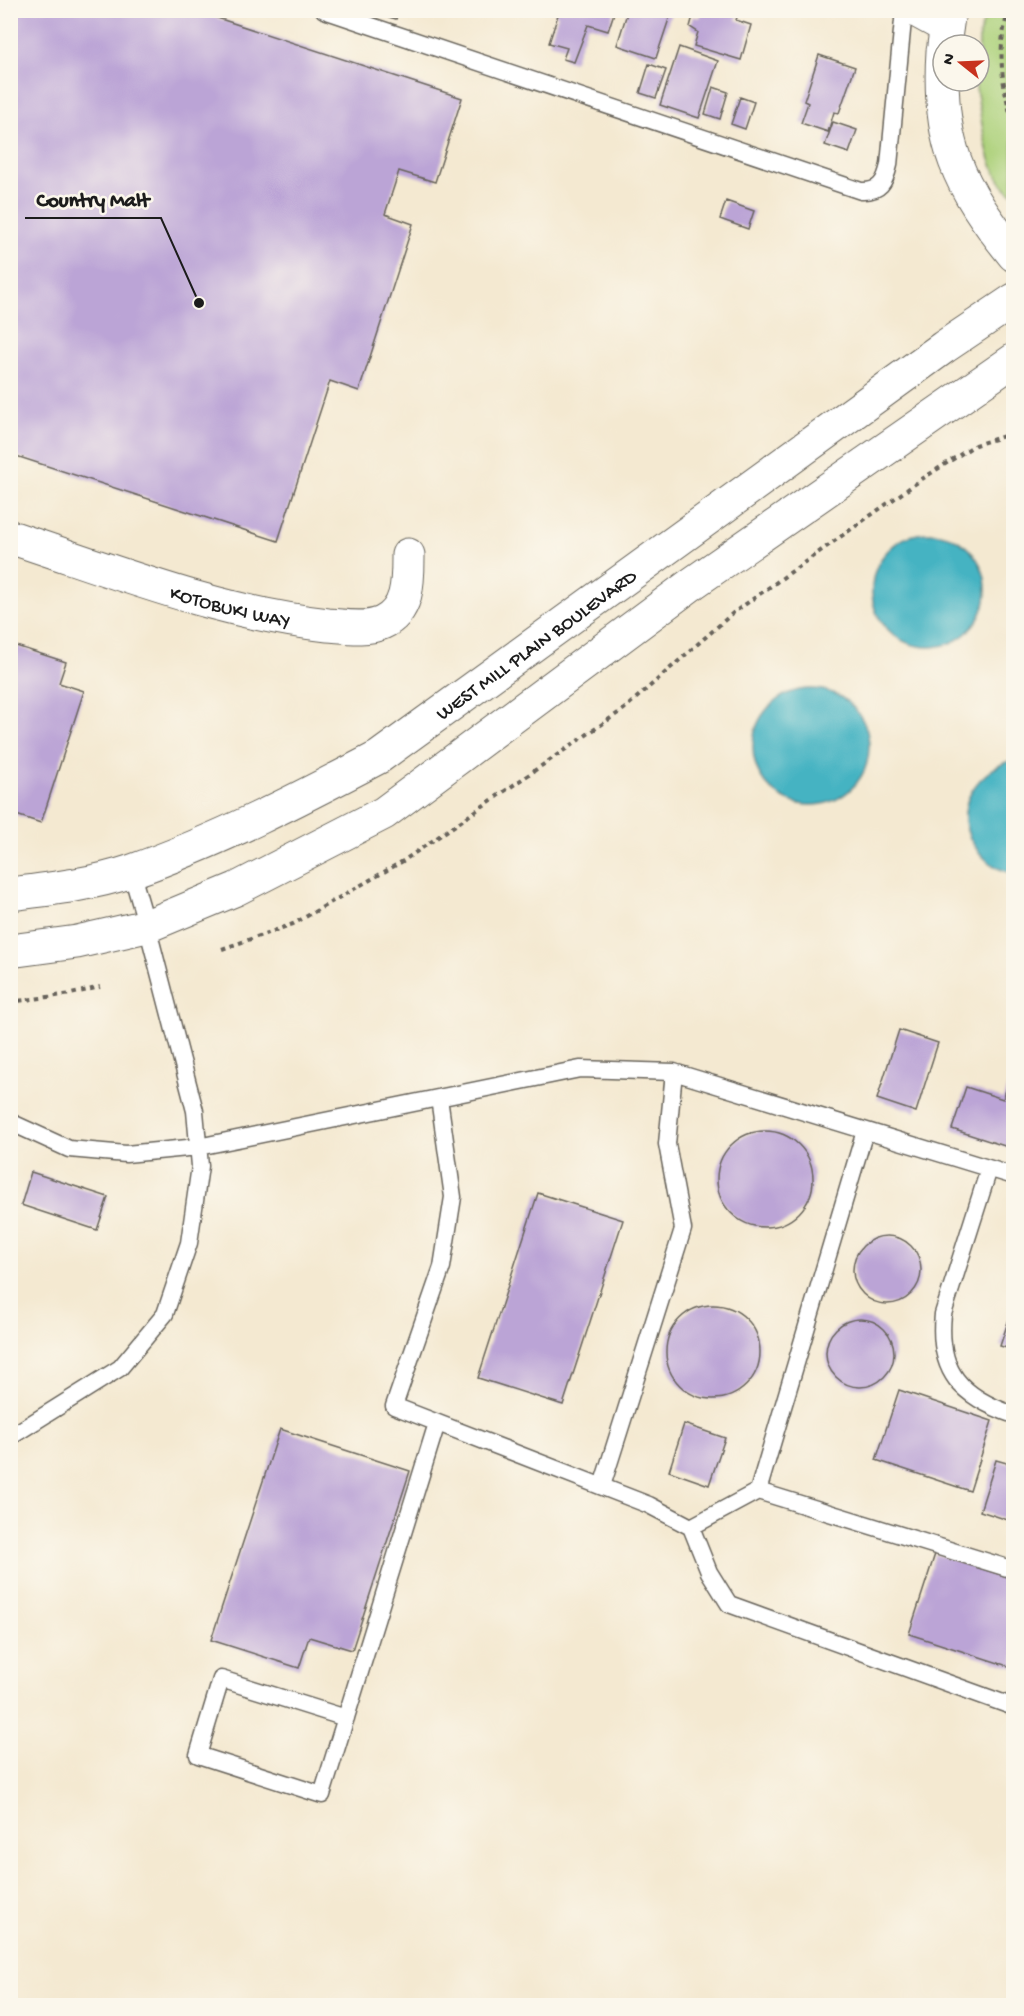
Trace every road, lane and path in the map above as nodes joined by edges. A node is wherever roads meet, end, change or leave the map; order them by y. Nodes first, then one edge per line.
1 (324, 10) edge
2 (904, 10) edge
3 (915, 10) edge
4 (1009, 10) edge
5 (944, 33) edge
6 (942, 93) edge
7 (1014, 128) edge
8 (1014, 255) edge
9 (1014, 300) edge
10 (1014, 360) edge
11 (1014, 433) edge
12 (10, 537) edge
13 (408, 555) dead end
14 (131, 872) junction
15 (10, 894) edge
16 (147, 926) junction
17 (222, 949) dead end
18 (10, 951) edge
19 (100, 987) dead end
20 (10, 1002) edge
21 (674, 1072) junction
22 (439, 1098) junction
23 (10, 1122) edge
24 (865, 1131) junction
25 (198, 1147) junction
26 (990, 1169) junction
27 (1014, 1176) edge
28 (1014, 1415) edge
29 (437, 1423) junction
30 (10, 1437) edge
31 (602, 1486) junction
32 (758, 1491) junction
33 (691, 1527) junction
34 (1014, 1570) edge
35 (1014, 1707) edge
36 (346, 1718) junction

1 - 2 lane
3 - 5 main road
4 - 7 path
6 - 8 main road
9 - 14 main road, WEST MILL PLAIN BOULEVARD
10 - 16 main road
11 - 17 path
12 - 13 main road, KOTOBUKI WAY
14 - 15 main road, WEST MILL PLAIN BOULEVARD
14 - 16 lane
16 - 18 main road
16 - 25 lane
19 - 20 path
21 - 22 lane
21 - 24 lane
21 - 31 lane
22 - 25 lane
22 - 29 lane
23 - 25 lane
24 - 26 lane
24 - 32 lane
25 - 30 lane
26 - 27 lane
26 - 28 lane
29 - 31 lane
29 - 36 lane
31 - 33 lane
32 - 33 lane
32 - 34 lane
33 - 35 lane
36 - 36 lane

